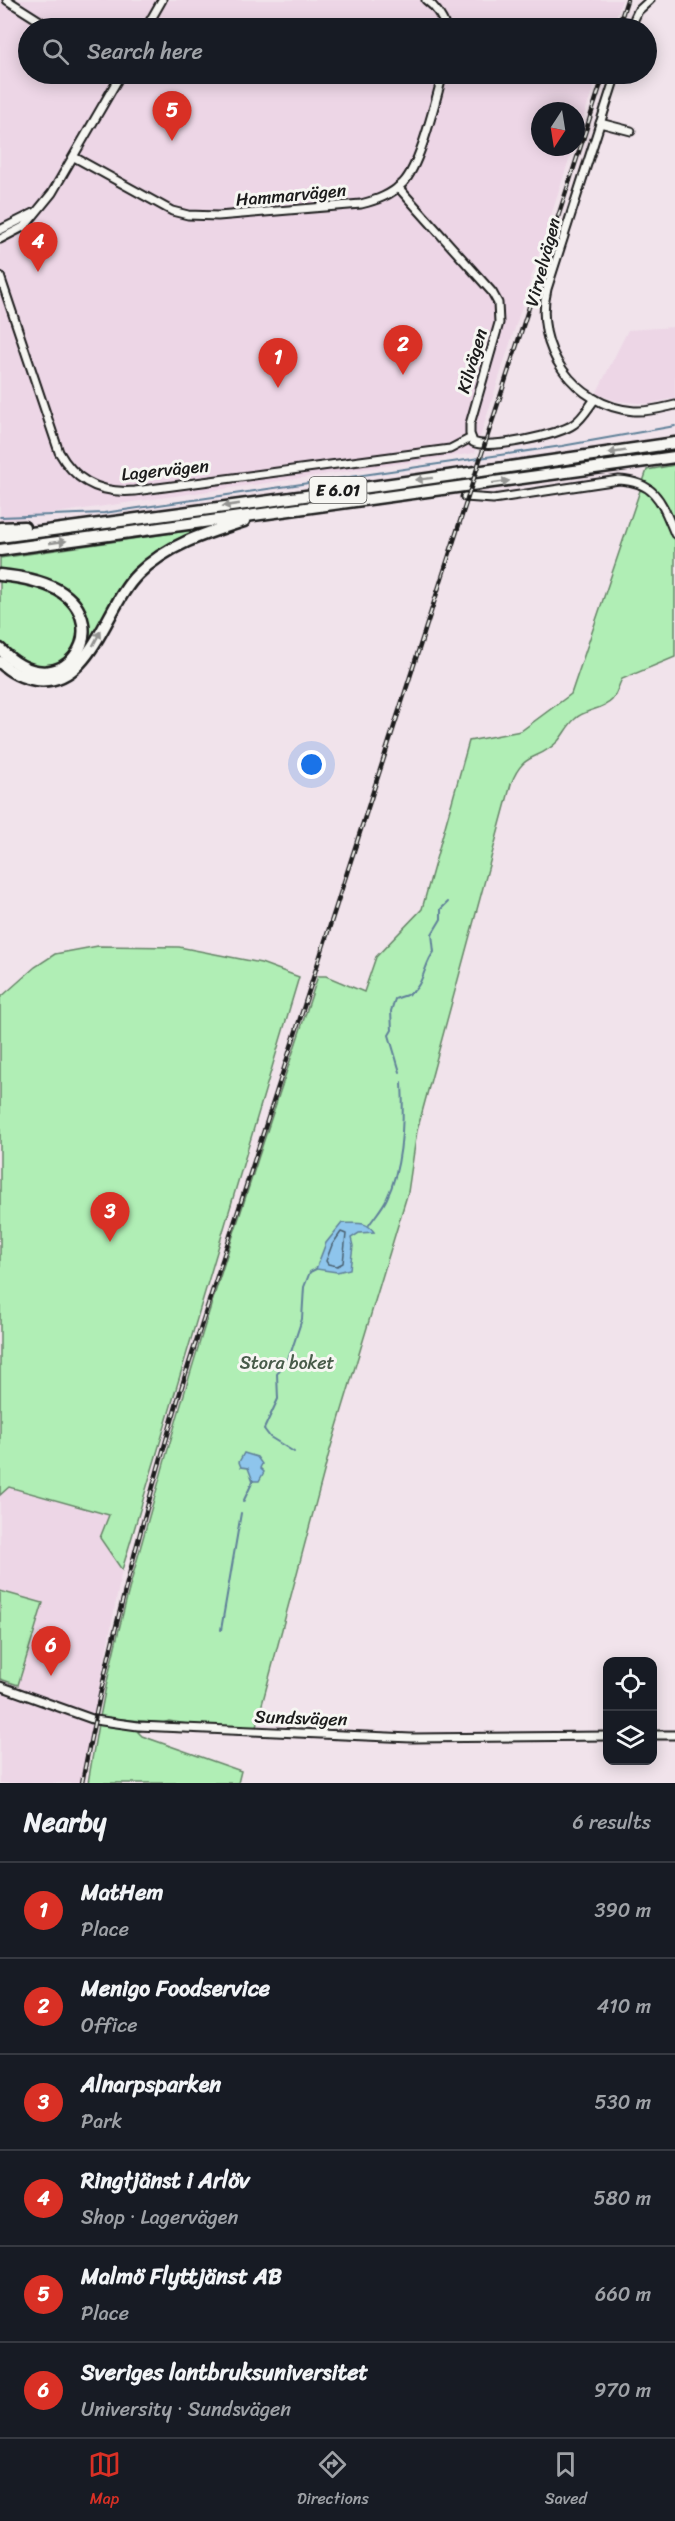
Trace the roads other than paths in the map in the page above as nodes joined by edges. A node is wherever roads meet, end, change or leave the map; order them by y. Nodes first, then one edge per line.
1 (7, 0) edge
2 (162, 0) edge
3 (426, 0) edge
4 (650, 0) edge
5 (35, 18) edge
6 (152, 18) edge
7 (442, 18) edge
8 (635, 18) edge
9 (115, 84) edge
10 (440, 84) edge
11 (613, 84) edge
12 (600, 123) junction
13 (631, 131) dead end
14 (74, 158) junction
15 (398, 187) junction
16 (40, 208) junction
17 (0, 230) edge
18 (0, 239) edge
19 (0, 276) edge
20 (595, 399) junction
21 (675, 405) edge
22 (471, 438) junction
23 (675, 443) edge
24 (675, 457) edge
25 (465, 497) dead end
26 (273, 512) junction
27 (88, 525) junction
28 (0, 528) edge
29 (675, 534) edge
30 (0, 537) edge
31 (0, 550) edge
32 (0, 575) edge
33 (0, 649) edge
34 (0, 662) edge
35 (0, 1686) edge
36 (657, 1735) edge
37 (675, 1735) edge
38 (603, 1736) edge

1 - 5 street
2 - 6 street
3 - 7 street
4 - 8 street
9 - 14 street
10 - 15 street, Hammarvägen
11 - 12 street, Virvelvägen
12 - 13 street
12 - 20 street, Virvelvägen
14 - 15 street, Hammarvägen
14 - 16 street
15 - 22 street, Kilvägen
16 - 17 street
16 - 18 street
19 - 22 street, Lagervägen
20 - 21 street, Virvelvägen
20 - 22 street
23 -> 27 highway, E 6.01
26 -> 24 highway, E 6.01
25 - 29 street
31 -> 26 highway, E 6.01
34 -> 26 highway
27 - 28 highway
27 - 30 highway, E 6.01
32 - 33 highway
35 - 38 street, Sundsvägen
36 - 37 street

